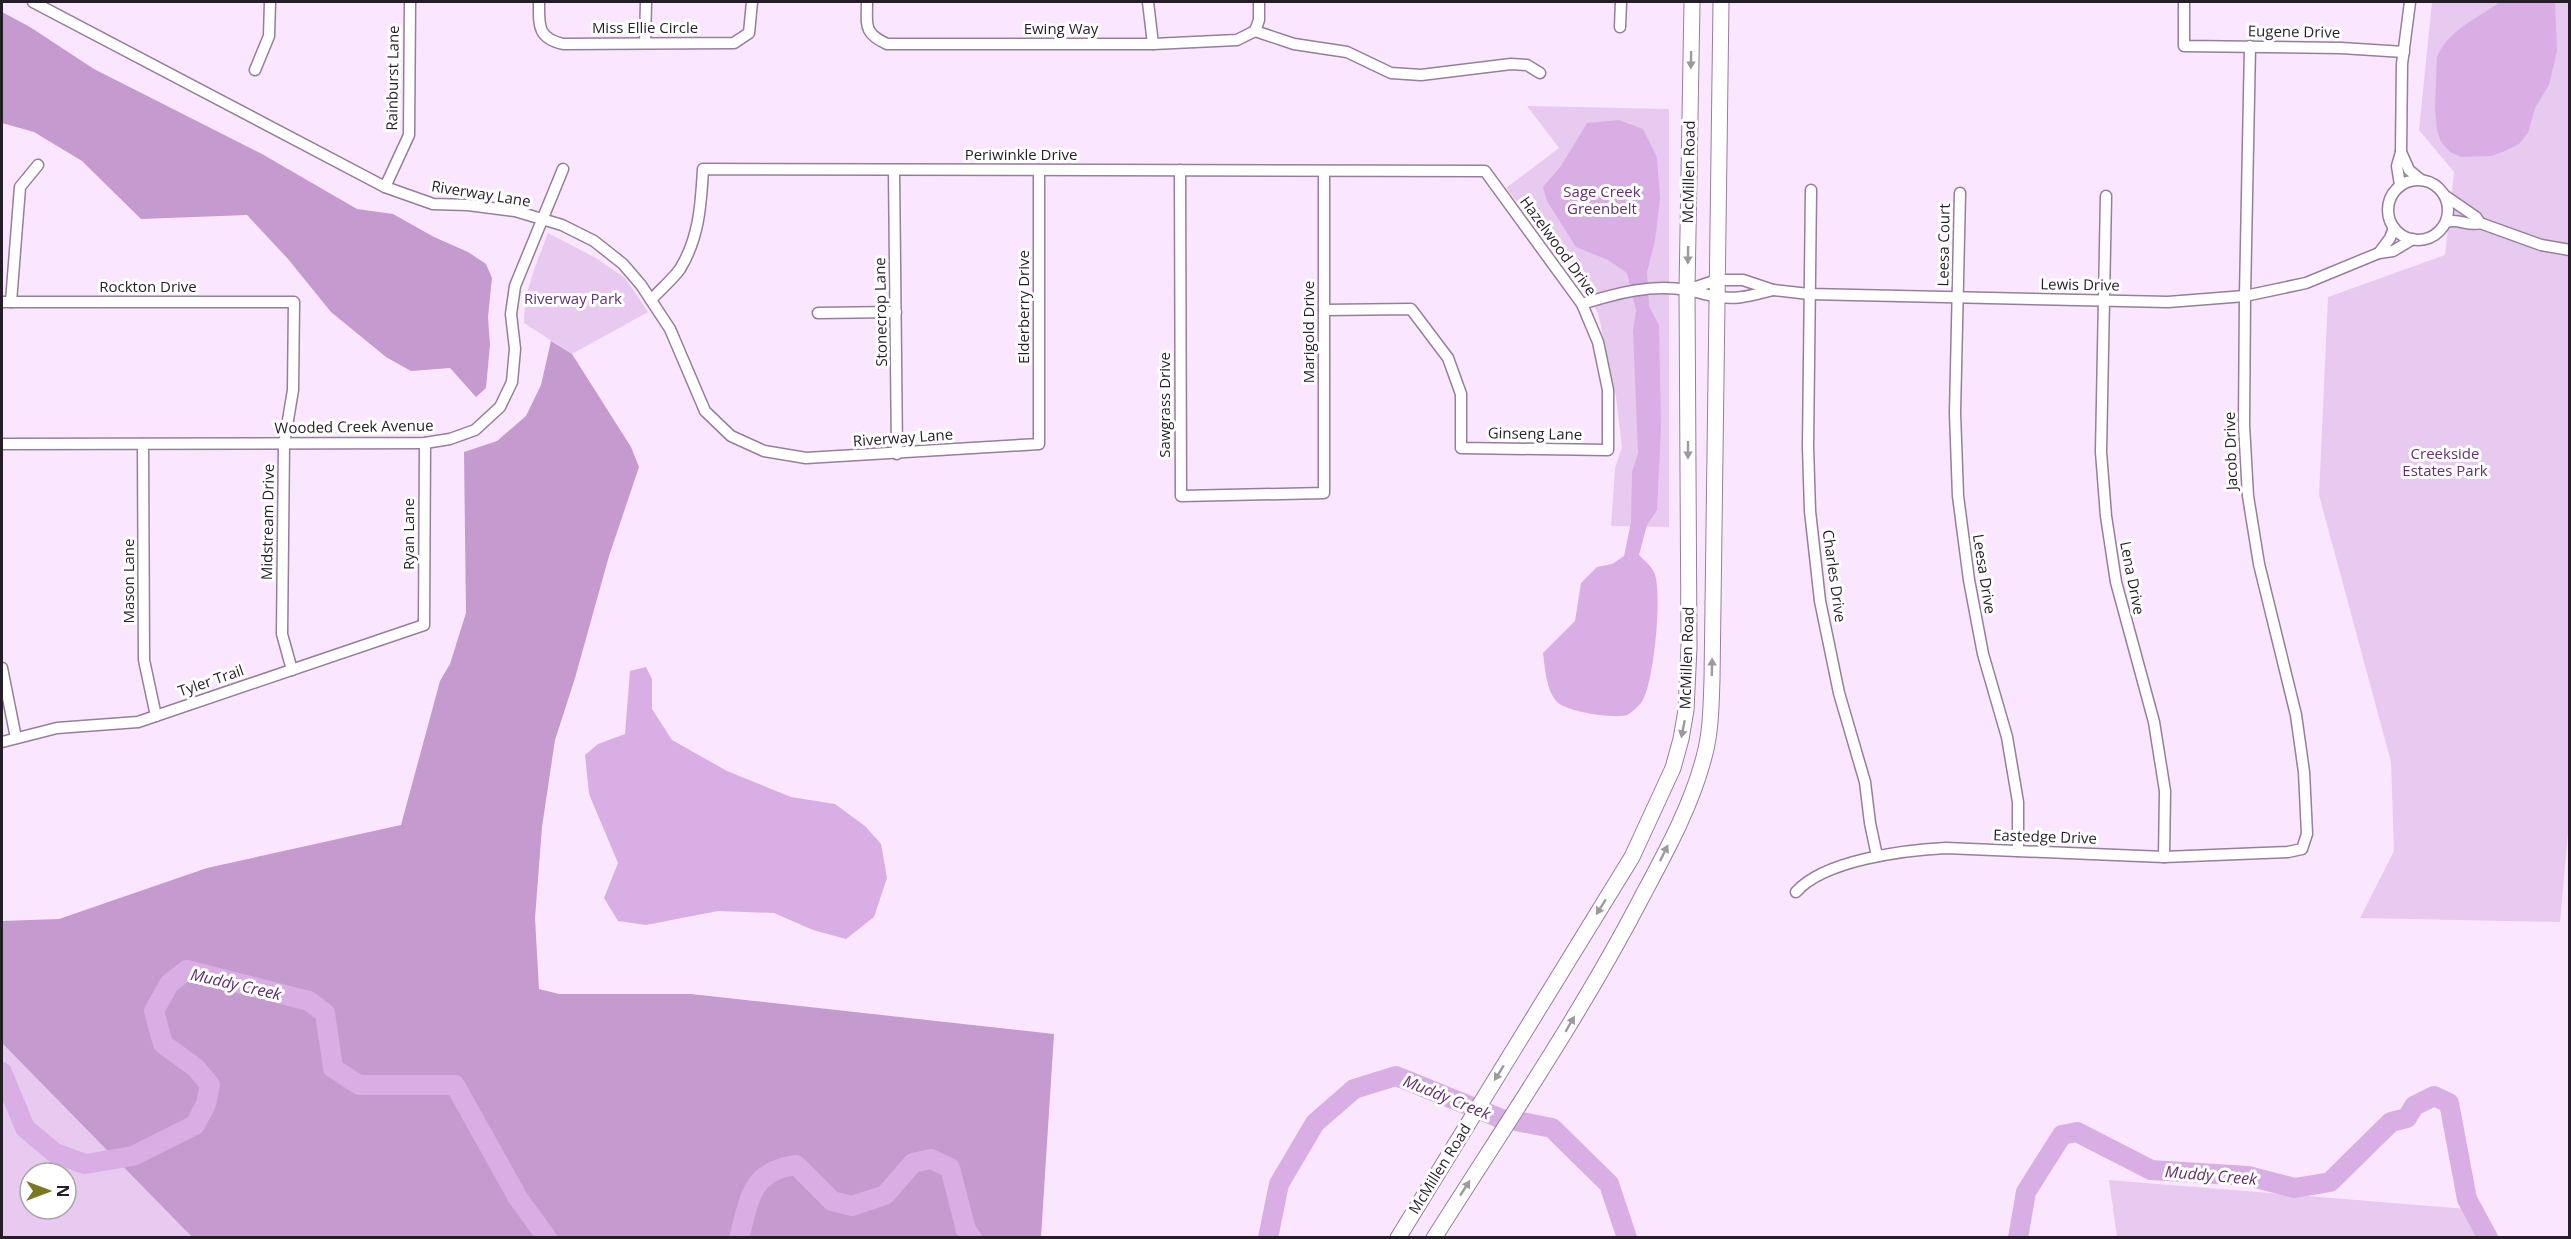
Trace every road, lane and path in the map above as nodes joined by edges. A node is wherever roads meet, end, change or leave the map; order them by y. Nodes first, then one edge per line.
1 (33, 2) edge
2 (270, 2) edge
3 (410, 2) edge
4 (539, 2) edge
5 (646, 2) edge
6 (752, 2) edge
7 (867, 2) edge
8 (1148, 2) edge
9 (1258, 2) edge
10 (1621, 2) edge
11 (1692, 2) edge
12 (1721, 2) edge
13 (2184, 2) edge
14 (2410, 2) edge
15 (1620, 27) dead end
16 (1255, 31) junction
17 (645, 43) junction
18 (1153, 44) junction
19 (2250, 46) junction
20 (2404, 52) junction
21 (255, 70) dead end
22 (1540, 73) dead end
23 (2401, 152) junction
24 (38, 165) dead end
25 (563, 170) dead end
26 (894, 170) junction
27 (1039, 170) junction
28 (1180, 170) junction
29 (1324, 171) junction
30 (1485, 171) joint
31 (2420, 179) junction
32 (2400, 185) junction
33 (386, 187) junction
34 (1811, 190) dead end
35 (1960, 193) dead end
36 (2106, 196) dead end
37 (2447, 197) junction
38 (542, 219) junction
39 (2446, 222) junction
40 (2480, 224) junction
41 (2394, 228) junction
42 (2413, 239) junction
43 (2570, 250) edge
44 (2379, 254) junction
45 (1717, 280) junction
46 (1687, 290) junction
47 (1773, 290) junction
48 (1809, 294) junction
49 (2245, 296) junction
50 (1716, 297) junction
51 (1958, 297) junction
52 (651, 300) junction
53 (2103, 301) junction
54 (6, 302) edge
55 (294, 302) joint
56 (1582, 304) junction
57 (1324, 310) junction
58 (896, 312) junction
59 (818, 313) dead end
60 (425, 443) junction
61 (2, 444) edge
62 (143, 444) junction
63 (284, 444) junction
64 (1039, 444) joint
65 (1608, 450) joint
66 (897, 454) junction
67 (1324, 494) joint
68 (424, 625) joint
69 (2, 668) edge
70 (292, 670) junction
71 (156, 716) junction
72 (16, 738) junction
73 (2, 741) edge
74 (2302, 849) joint
75 (2018, 851) junction
76 (1877, 856) junction
77 (2164, 857) junction
78 (1796, 892) dead end
79 (1398, 1238) edge
80 (1434, 1238) edge

1 - 33 street, Riverway Lane
2 - 21 street
3 - 33 street, Rainburst Lane
4 - 17 street, Miss Ellie Circle
5 - 17 street
6 - 17 street, Miss Ellie Circle
7 - 18 street, Ewing Way
8 - 18 street
9 - 16 street
10 - 15 street
11 -> 46 main road, McMillen Road
12 - 45 main road, McMillen Road
13 - 19 street, Eugene Drive
14 - 20 street
16 - 18 street, Ewing Way
16 - 22 street
19 - 20 street, Eugene Drive
19 - 49 street, Jacob Drive
20 - 23 street
23 - 31 street
23 - 32 street
24 - 54 street
25 - 38 street, Wooded Creek Avenue
26 - 27 street, Periwinkle Drive
26 - 52 street, Periwinkle Drive
26 - 58 street, Stonecrop Lane
27 - 28 street, Periwinkle Drive
27 - 64 street, Elderberry Drive
28 - 29 street, Periwinkle Drive
28 - 67 street, Sawgrass Drive
29 - 30 street, Periwinkle Drive
29 - 57 street, Marigold Drive
30 - 56 street, Hazelwood Drive
31 - 32 street
31 - 37 street
32 - 41 street
33 - 38 street, Riverway Lane
34 - 48 street, Charles Drive
35 - 51 street, Leesa Court
36 - 53 street, Lena Drive
37 - 39 street
37 - 40 street
38 - 52 street, Riverway Lane
38 - 60 street, Wooded Creek Avenue
39 - 40 street
39 - 42 street
40 - 43 street
41 - 42 street
41 - 44 street
42 - 44 street, Lewis Drive
44 - 49 street, Lewis Drive
45 - 46 street, Lewis Drive
45 - 47 street, Lewis Drive
45 - 50 main road, McMillen Road
46 - 50 street, Lewis Drive
46 - 56 street, Lewis Drive
46 -> 79 main road, McMillen Road
47 - 48 street, Lewis Drive
47 - 50 street, Lewis Drive
48 - 51 street, Lewis Drive
48 - 76 street, Charles Drive
49 - 53 street, Lewis Drive
49 - 74 street, Jacob Drive
80 -> 50 main road, McMillen Road
51 - 53 street, Lewis Drive
51 - 75 street, Leesa Drive
52 - 66 street, Riverway Lane
53 - 77 street, Lena Drive
54 - 55 street, Rockton Drive
55 - 63 street, Midstream Drive
56 - 65 street, Hazelwood Drive
57 - 65 street, Ginseng Lane
57 - 67 street, Marigold Drive
58 - 59 street
58 - 66 street, Stonecrop Lane
60 - 63 street, Wooded Creek Avenue
60 - 68 street, Ryan Lane
61 - 62 street, Wooded Creek Avenue
62 - 63 street, Wooded Creek Avenue
62 - 71 street, Mason Lane
63 - 70 street, Midstream Drive
64 - 66 street, Riverway Lane
68 - 70 street, Tyler Trail
69 - 72 street
70 - 71 street, Tyler Trail
71 - 72 street, Tyler Trail
72 - 73 street, Tyler Trail
74 - 77 street, Eastedge Drive
75 - 76 street, Eastedge Drive
75 - 77 street, Eastedge Drive
76 - 78 street, Eastedge Drive

